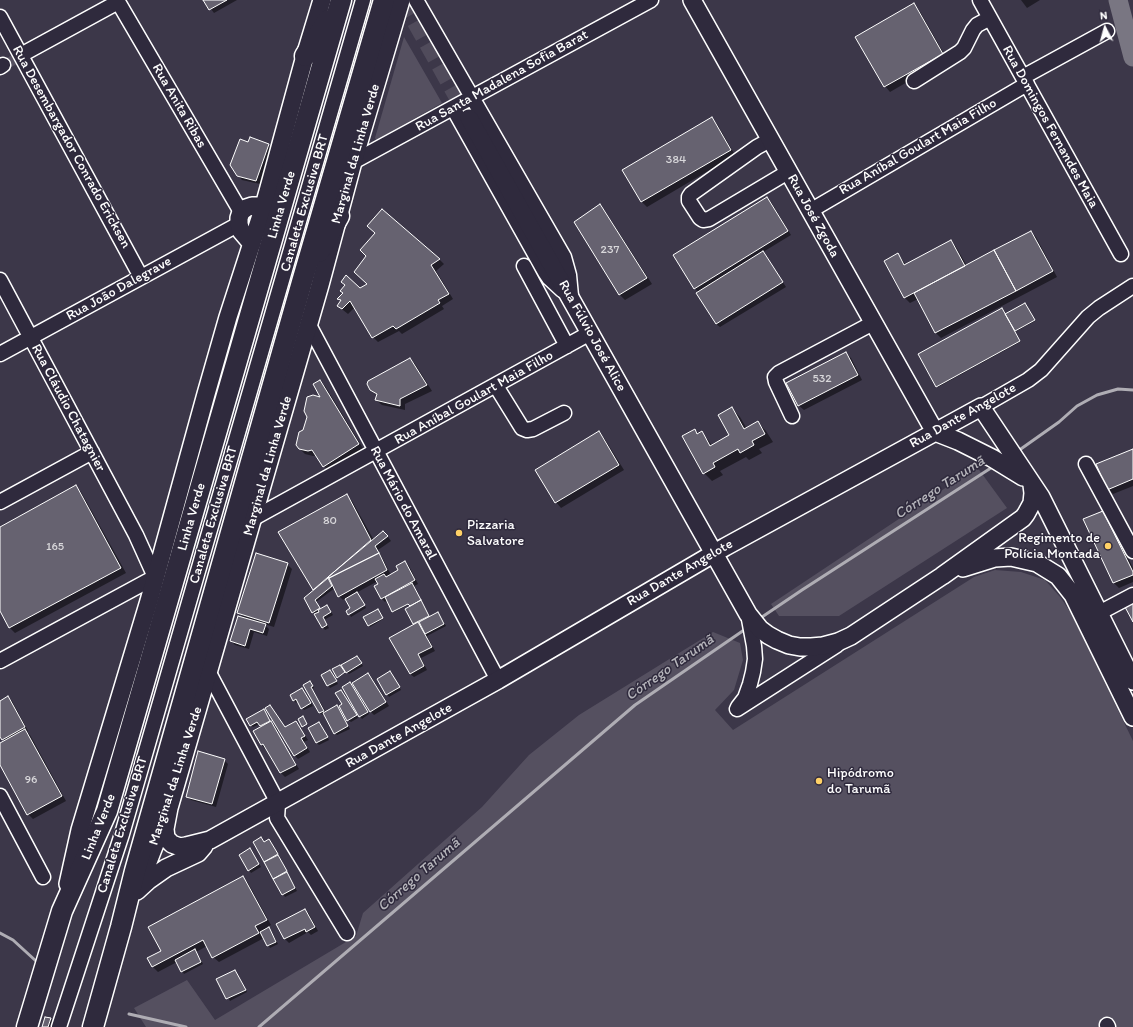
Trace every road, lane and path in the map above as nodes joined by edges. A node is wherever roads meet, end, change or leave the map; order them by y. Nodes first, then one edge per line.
1 (364, 0) edge
2 (384, 0) edge
3 (401, 0) edge
4 (416, 0) edge
5 (651, 0) edge
6 (692, 0) edge
7 (980, 0) edge
8 (118, 1) edge
9 (334, 1) edge
10 (0, 17) edge
11 (990, 18) junction
12 (1108, 30) dead end
13 (21, 55) junction
14 (305, 56) joint
15 (914, 81) dead end
16 (1025, 81) junction
17 (472, 97) junction
18 (453, 108) junction
19 (469, 118) tunnel mouth
20 (770, 140) junction
21 (353, 162) junction
22 (788, 172) junction
23 (264, 206) junction
24 (810, 211) junction
25 (339, 216) junction
26 (240, 218) junction
27 (252, 244) junction
28 (1121, 254) dead end
29 (524, 266) dead end
30 (141, 277) junction
31 (0, 280) edge
32 (302, 282) junction
33 (1133, 286) edge
34 (571, 299) junction
35 (873, 323) junction
36 (308, 325) junction
37 (590, 333) junction
38 (30, 337) junction
39 (567, 346) junction
40 (0, 354) edge
41 (496, 386) junction
42 (981, 407) junction
43 (564, 412) dead end
44 (792, 416) dead end
45 (934, 432) junction
46 (92, 452) junction
47 (376, 452) junction
48 (1086, 464) dead end
49 (1014, 467) junction
50 (1030, 483) junction
51 (0, 502) edge
52 (252, 519) junction
53 (136, 535) junction
54 (164, 544) junction
55 (1133, 552) edge
56 (713, 553) junction
57 (942, 576) junction
58 (155, 577) junction
59 (128, 592) junction
60 (1133, 596) edge
61 (149, 601) junction
62 (1099, 613) junction
63 (756, 631) junction
64 (851, 636) junction
65 (0, 661) edge
66 (208, 671) junction
67 (498, 680) junction
68 (1133, 681) edge
69 (1133, 717) edge
70 (0, 796) edge
71 (278, 803) junction
72 (169, 808) junction
73 (210, 840) junction
74 (43, 877) dead end
75 (136, 892) junction
76 (62, 911) junction
77 (121, 927) junction
78 (347, 933) dead end
79 (27, 1027) edge
80 (59, 1027) edge
81 (93, 1027) edge

1 - 80 street, Canaleta Exclusiva BRT
2 - 32 highway
3 - 21 main road, Marginal da Linha Verde
4 - 17 street
5 - 17 street, Rua Santa Madalena Sofia Barat
6 - 20 main road, Rua José Zgoda
7 - 11 street, Rua Domingos Fernandes Maia
8 - 13 street
8 - 26 street, Rua Anita Ribas
9 - 14 highway
9 - 76 highway, Linha Verde
10 - 13 street, Rua Desembargador Conrado Ericksen
11 - 15 street
11 - 16 street, Rua Domingos Fernandes Maia
12 - 16 street, Rua Aníbal Goulart Maia Filho
13 - 30 street, Rua Desembargador Conrado Ericksen
14 - 23 main road
16 - 24 street, Rua Aníbal Goulart Maia Filho
16 - 28 street, Rua Domingos Fernandes Maia
17 - 18 street, Rua Santa Madalena Sofia Barat
17 - 34 street
18 - 21 street, Rua Santa Madalena Sofia Barat
18 - 34 street
19 - 34 main road, Rua Fúlvio José Alice
20 - 22 main road, Rua José Zgoda
20 - 22 street
21 - 25 main road, Marginal da Linha Verde
22 - 24 main road, Rua José Zgoda
23 - 26 main road
23 - 27 main road
24 - 35 main road, Rua José Zgoda
25 - 32 highway
25 - 36 main road, Marginal da Linha Verde
26 - 27 main road
26 - 30 street, Rua João Dalegrave
27 - 54 main road
29 - 39 street
30 - 38 street, Rua João Dalegrave
31 - 38 street, Rua Cláudio Chatagnier
32 - 77 highway
33 - 42 street, Rua Dante Angelote
34 - 37 main road, Rua Fúlvio José Alice
35 - 44 street
35 - 45 main road, Rua José Zgoda
36 - 47 street, Rua Mário do Amaral
36 - 52 main road, Marginal da Linha Verde
37 - 39 street, Rua Aníbal Goulart Maia Filho
37 - 56 main road, Rua Fúlvio José Alice
38 - 40 street, Rua João Dalegrave
38 - 46 street, Rua Cláudio Chatagnier
39 - 41 street, Rua Aníbal Goulart Maia Filho
41 - 43 street
41 - 47 street, Rua Aníbal Goulart Maia Filho
42 - 45 main road, Rua Dante Angelote
42 - 49 main road
45 - 49 main road
45 - 56 main road, Rua Dante Angelote
46 - 51 street
46 - 53 street, Rua Cláudio Chatagnier
47 - 52 street, Rua Aníbal Goulart Maia Filho
47 - 67 street, Rua Mário do Amaral
48 - 55 street
49 - 50 main road
50 - 57 main road
50 - 62 main road
52 - 66 main road, Marginal da Linha Verde
53 - 54 street
53 - 58 street, Rua Cláudio Chatagnier
54 - 58 main road
56 - 63 main road, Rua Fúlvio José Alice
56 - 67 main road, Rua Dante Angelote
57 - 64 main road, Rua Fúlvio José Alice
57 - 69 main road
58 - 59 street
58 - 61 main road
59 - 61 street
59 - 65 street
60 - 62 street
61 - 76 main road
62 - 68 main road
63 - 64 main road, Rua Fúlvio José Alice
63 - 64 street
66 - 71 street
66 - 72 main road, Marginal da Linha Verde
67 - 71 main road, Rua Dante Angelote
70 - 74 street
71 - 73 main road, Rua Dante Angelote
71 - 78 street
72 - 73 main road, Rua Dante Angelote
72 - 75 main road, Marginal da Linha Verde
73 - 75 main road, Rua Dante Angelote
75 - 77 main road, Marginal da Linha Verde
76 - 79 highway, Linha Verde
77 - 81 highway

